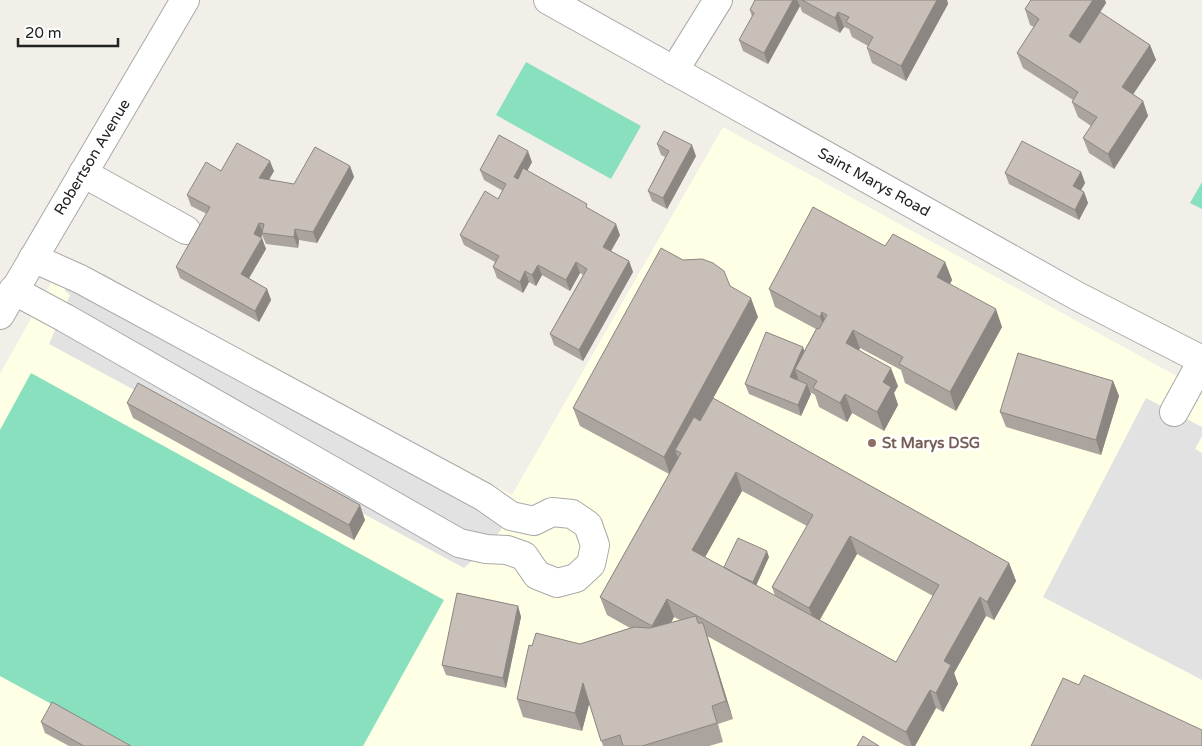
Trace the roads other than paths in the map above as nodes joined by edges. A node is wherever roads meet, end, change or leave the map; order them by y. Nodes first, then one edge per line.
1 (185, 0) edge
2 (548, 0) edge
3 (718, 0) edge
4 (674, 71) junction
5 (83, 172) junction
6 (186, 230) dead end
7 (33, 258) junction
8 (13, 290) junction
9 (0, 315) edge
10 (1202, 361) edge
11 (1174, 412) dead end

1 - 5 street, Robertson Avenue
2 - 4 street, Saint Marys Road
3 - 4 street
4 - 10 street, Saint Marys Road
5 - 6 street
5 - 7 street, Robertson Avenue
7 - 8 street, Robertson Avenue
7 - 8 street
8 - 9 street, Robertson Avenue
10 - 11 street

